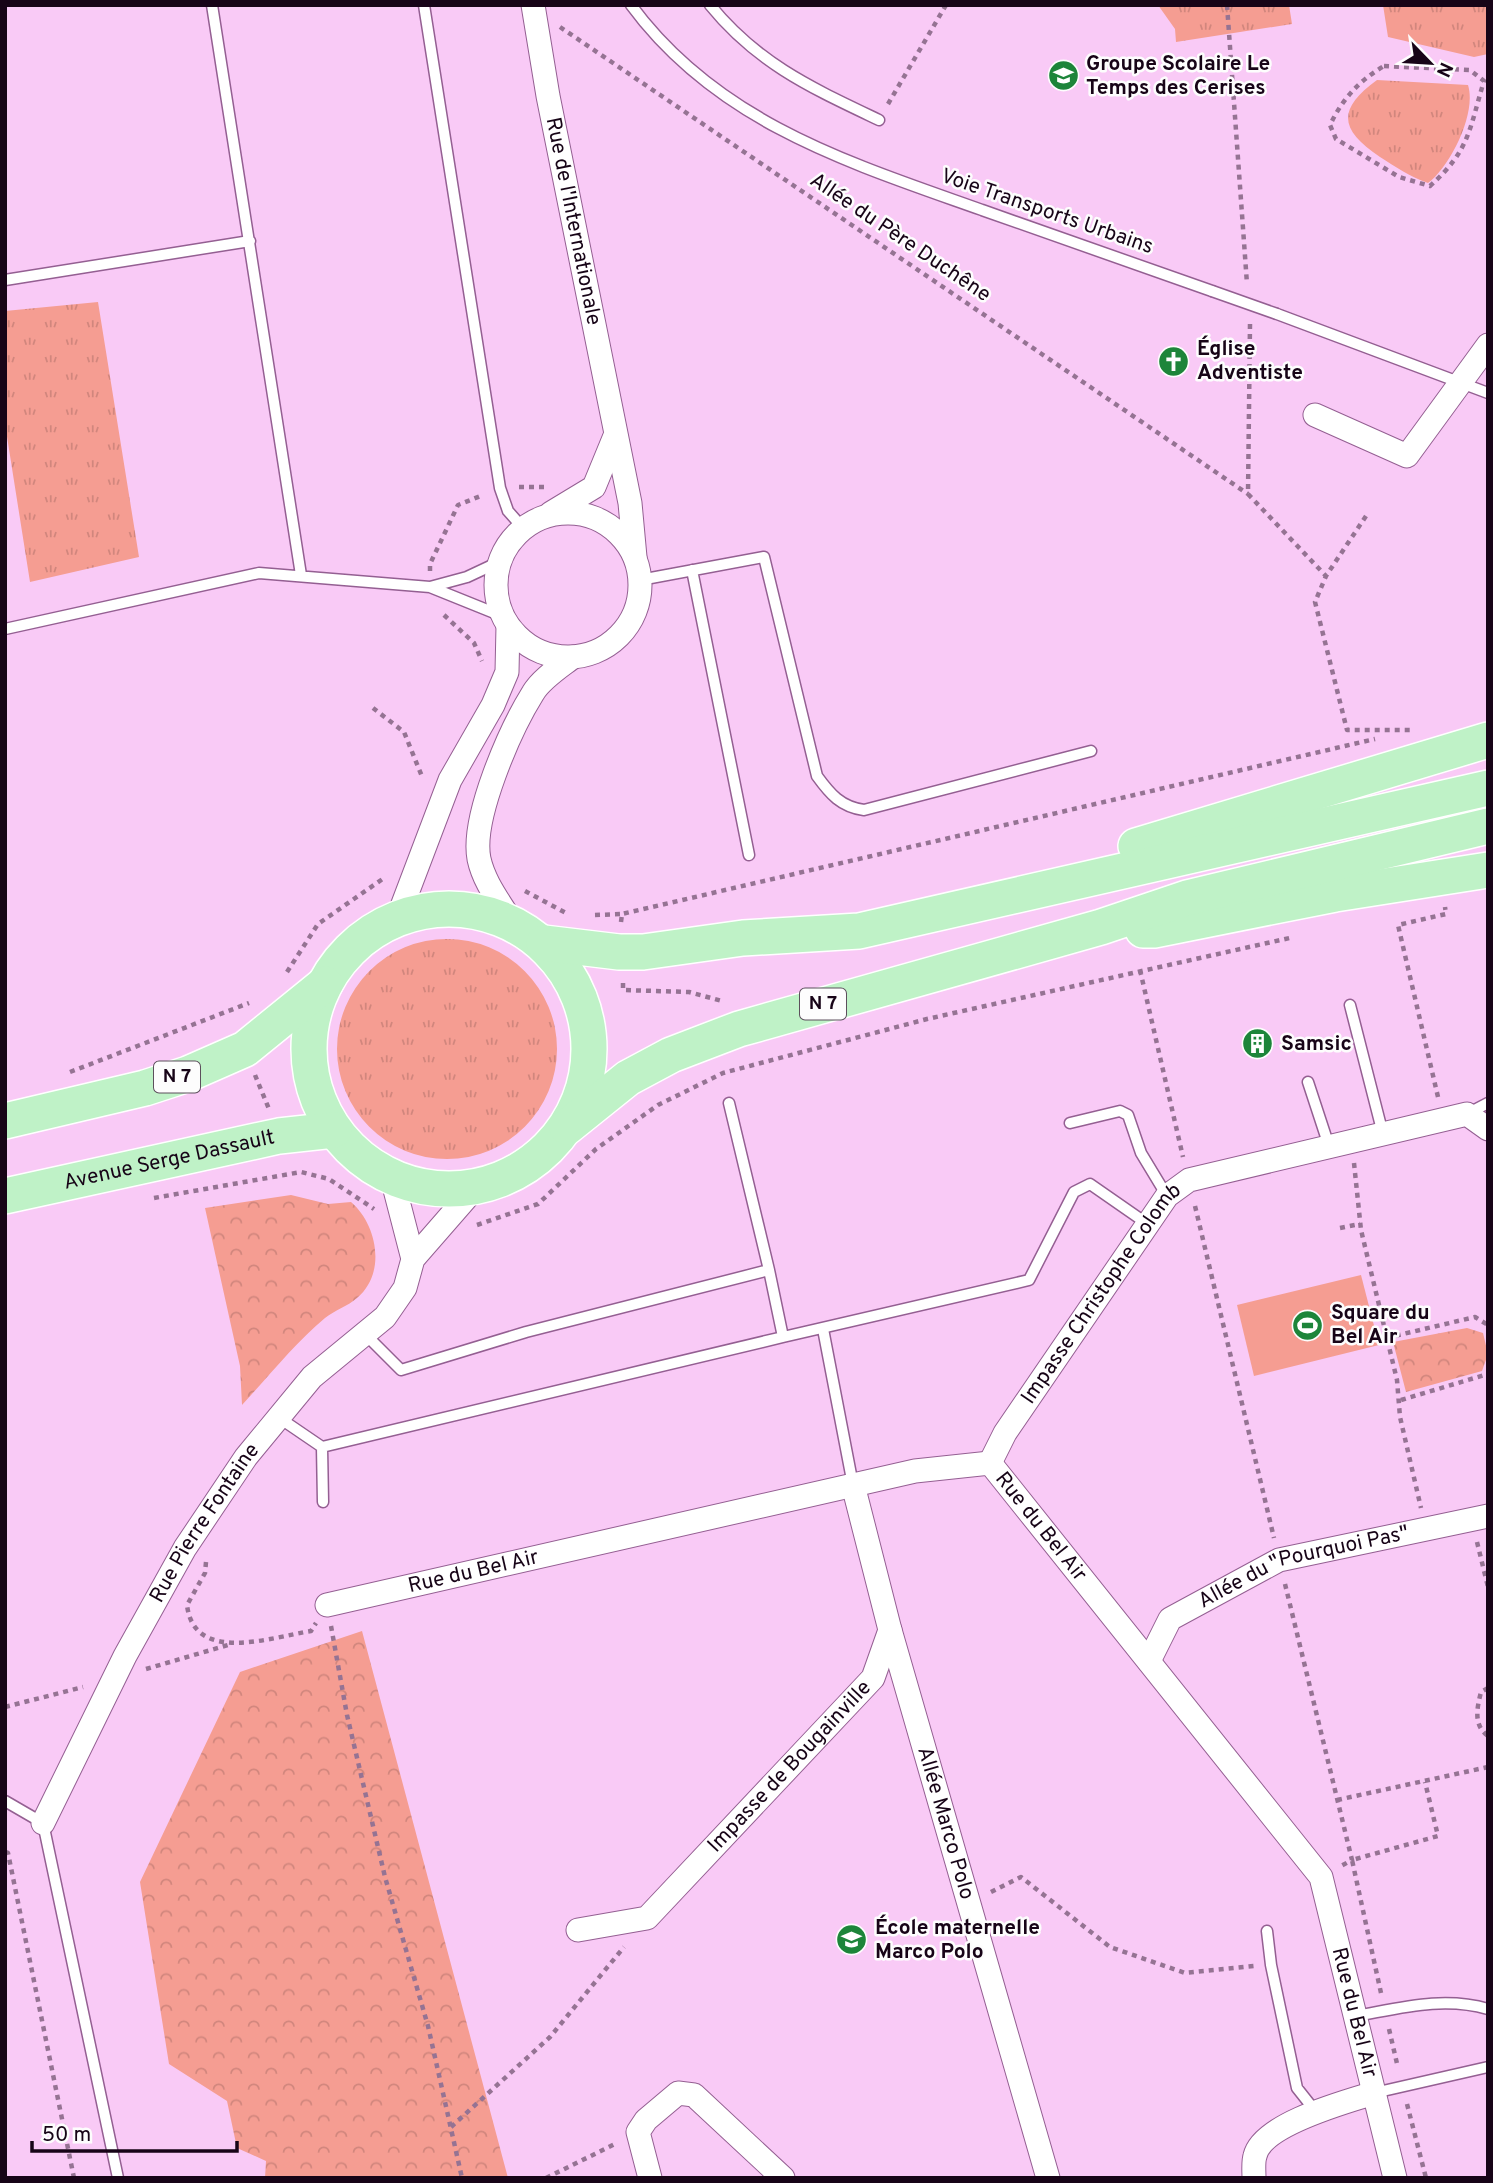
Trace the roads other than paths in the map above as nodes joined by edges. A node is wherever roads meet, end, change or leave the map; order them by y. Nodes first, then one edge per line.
1 (212, 5) edge
2 (424, 5) edge
3 (631, 5) edge
4 (710, 5) edge
5 (533, 7) edge
6 (879, 120) road end
7 (250, 241) junction
8 (5, 280) edge
9 (1488, 345) edge
10 (1461, 382) junction
11 (1488, 393) edge
12 (1315, 415) dead end
13 (615, 436) junction
14 (547, 515) junction
15 (523, 528) junction
16 (635, 557) junction
17 (499, 562) junction
18 (692, 570) junction
19 (300, 575) junction
20 (640, 580) junction
21 (430, 587) junction
22 (505, 621) junction
23 (5, 629) edge
24 (573, 657) junction
25 (1488, 740) edge
26 (1091, 751) dead end
27 (1488, 788) edge
28 (1488, 827) edge
29 (749, 855) dead end
30 (1488, 870) edge
31 (1102, 874) junction
32 (398, 917) junction
33 (511, 921) junction
34 (1101, 927) junction
35 (544, 943) junction
36 (325, 984) junction
37 (1350, 1006) dead end
38 (1308, 1082) dead end
39 (729, 1103) dead end
40 (1488, 1103) edge
41 (1467, 1114) junction
42 (5, 1121) edge
43 (1070, 1123) dead end
44 (567, 1128) junction
45 (1488, 1129) edge
46 (334, 1130) junction
47 (1383, 1134) junction
48 (1328, 1146) junction
49 (392, 1178) junction
50 (474, 1189) junction
51 (5, 1196) edge
52 (1167, 1196) junction
53 (1149, 1225) junction
54 (414, 1259) junction
55 (769, 1270) junction
56 (823, 1329) junction
57 (365, 1334) junction
58 (783, 1337) junction
59 (278, 1417) junction
60 (322, 1447) junction
61 (990, 1463) junction
62 (853, 1485) junction
63 (323, 1502) dead end
64 (1488, 1516) edge
65 (327, 1605) road end
66 (890, 1630) junction
67 (1149, 1661) junction
68 (5, 1801) edge
69 (43, 1823) junction
70 (578, 1930) dead end
71 (1267, 1931) dead end
72 (1488, 2010) edge
73 (1356, 2017) junction
74 (1488, 2067) edge
75 (1374, 2093) junction
76 (1316, 2112) junction
77 (118, 2178) edge
78 (650, 2178) edge
79 (783, 2178) edge
80 (1048, 2178) edge
81 (1254, 2178) edge
82 (1395, 2178) edge

1 - 7 lane
2 - 15 lane
3 - 10 lane, Voie Transports Urbains, bridge
4 - 6 lane
5 - 13 street, Rue de l'Internationale
7 - 8 lane
7 - 19 lane
9 - 10 street
10 - 11 lane, Voie Transports Urbains
10 - 12 street
13 - 14 street
13 - 16 street, Rue de l'Internationale
14 - 15 street
14 - 16 street
15 - 17 street
16 - 20 street
17 - 21 lane
17 - 22 street
18 - 20 lane
18 - 26 lane
18 - 29 lane
19 - 21 lane
19 - 23 lane
20 - 24 street
21 - 22 lane
22 - 24 street
22 - 32 street
24 - 33 street
25 - 31 main road
27 - 31 main road
28 - 34 main road, N 7
30 - 34 main road
31 - 35 main road
32 - 33 main road
32 - 36 main road
33 - 35 main road
34 - 44 main road, N 7
35 - 44 main road
36 - 42 main road, N 7
36 - 46 main road
37 - 47 lane
38 - 48 lane
39 - 55 lane
40 - 41 lane
41 - 45 street
41 - 47 street, Impasse Christophe Colomb
43 - 52 lane
44 - 50 main road
46 - 49 main road
46 - 51 main road, Avenue Serge Dassault
47 - 48 street, Impasse Christophe Colomb
48 - 52 street, Impasse Christophe Colomb
49 - 50 main road
49 - 54 street
50 - 54 street, Rue Pierre Fontaine
52 - 53 street, Impasse Christophe Colomb
53 - 56 lane
53 - 61 street, Impasse Christophe Colomb
54 - 57 street, Rue Pierre Fontaine
55 - 57 lane
55 - 58 lane
56 - 58 lane
56 - 62 lane
57 - 59 street, Rue Pierre Fontaine
58 - 60 lane
59 - 60 lane
59 - 69 street, Rue Pierre Fontaine
60 - 63 lane
61 - 62 street, Rue du Bel Air
61 - 67 street, Rue du Bel Air
62 - 65 street, Rue du Bel Air
62 - 66 street
64 - 67 street, Allée du "Pourquoi Pas"
66 - 70 street, Impasse de Bougainville
66 - 80 street, Allée Marco Polo
67 - 73 street, Rue du Bel Air
68 - 69 lane
69 - 77 lane
71 - 76 lane
72 - 73 lane
73 - 75 street, Rue du Bel Air
74 - 75 lane
75 - 76 street
75 - 82 street, Rue du Bel Air
76 - 81 street
78 - 79 street

